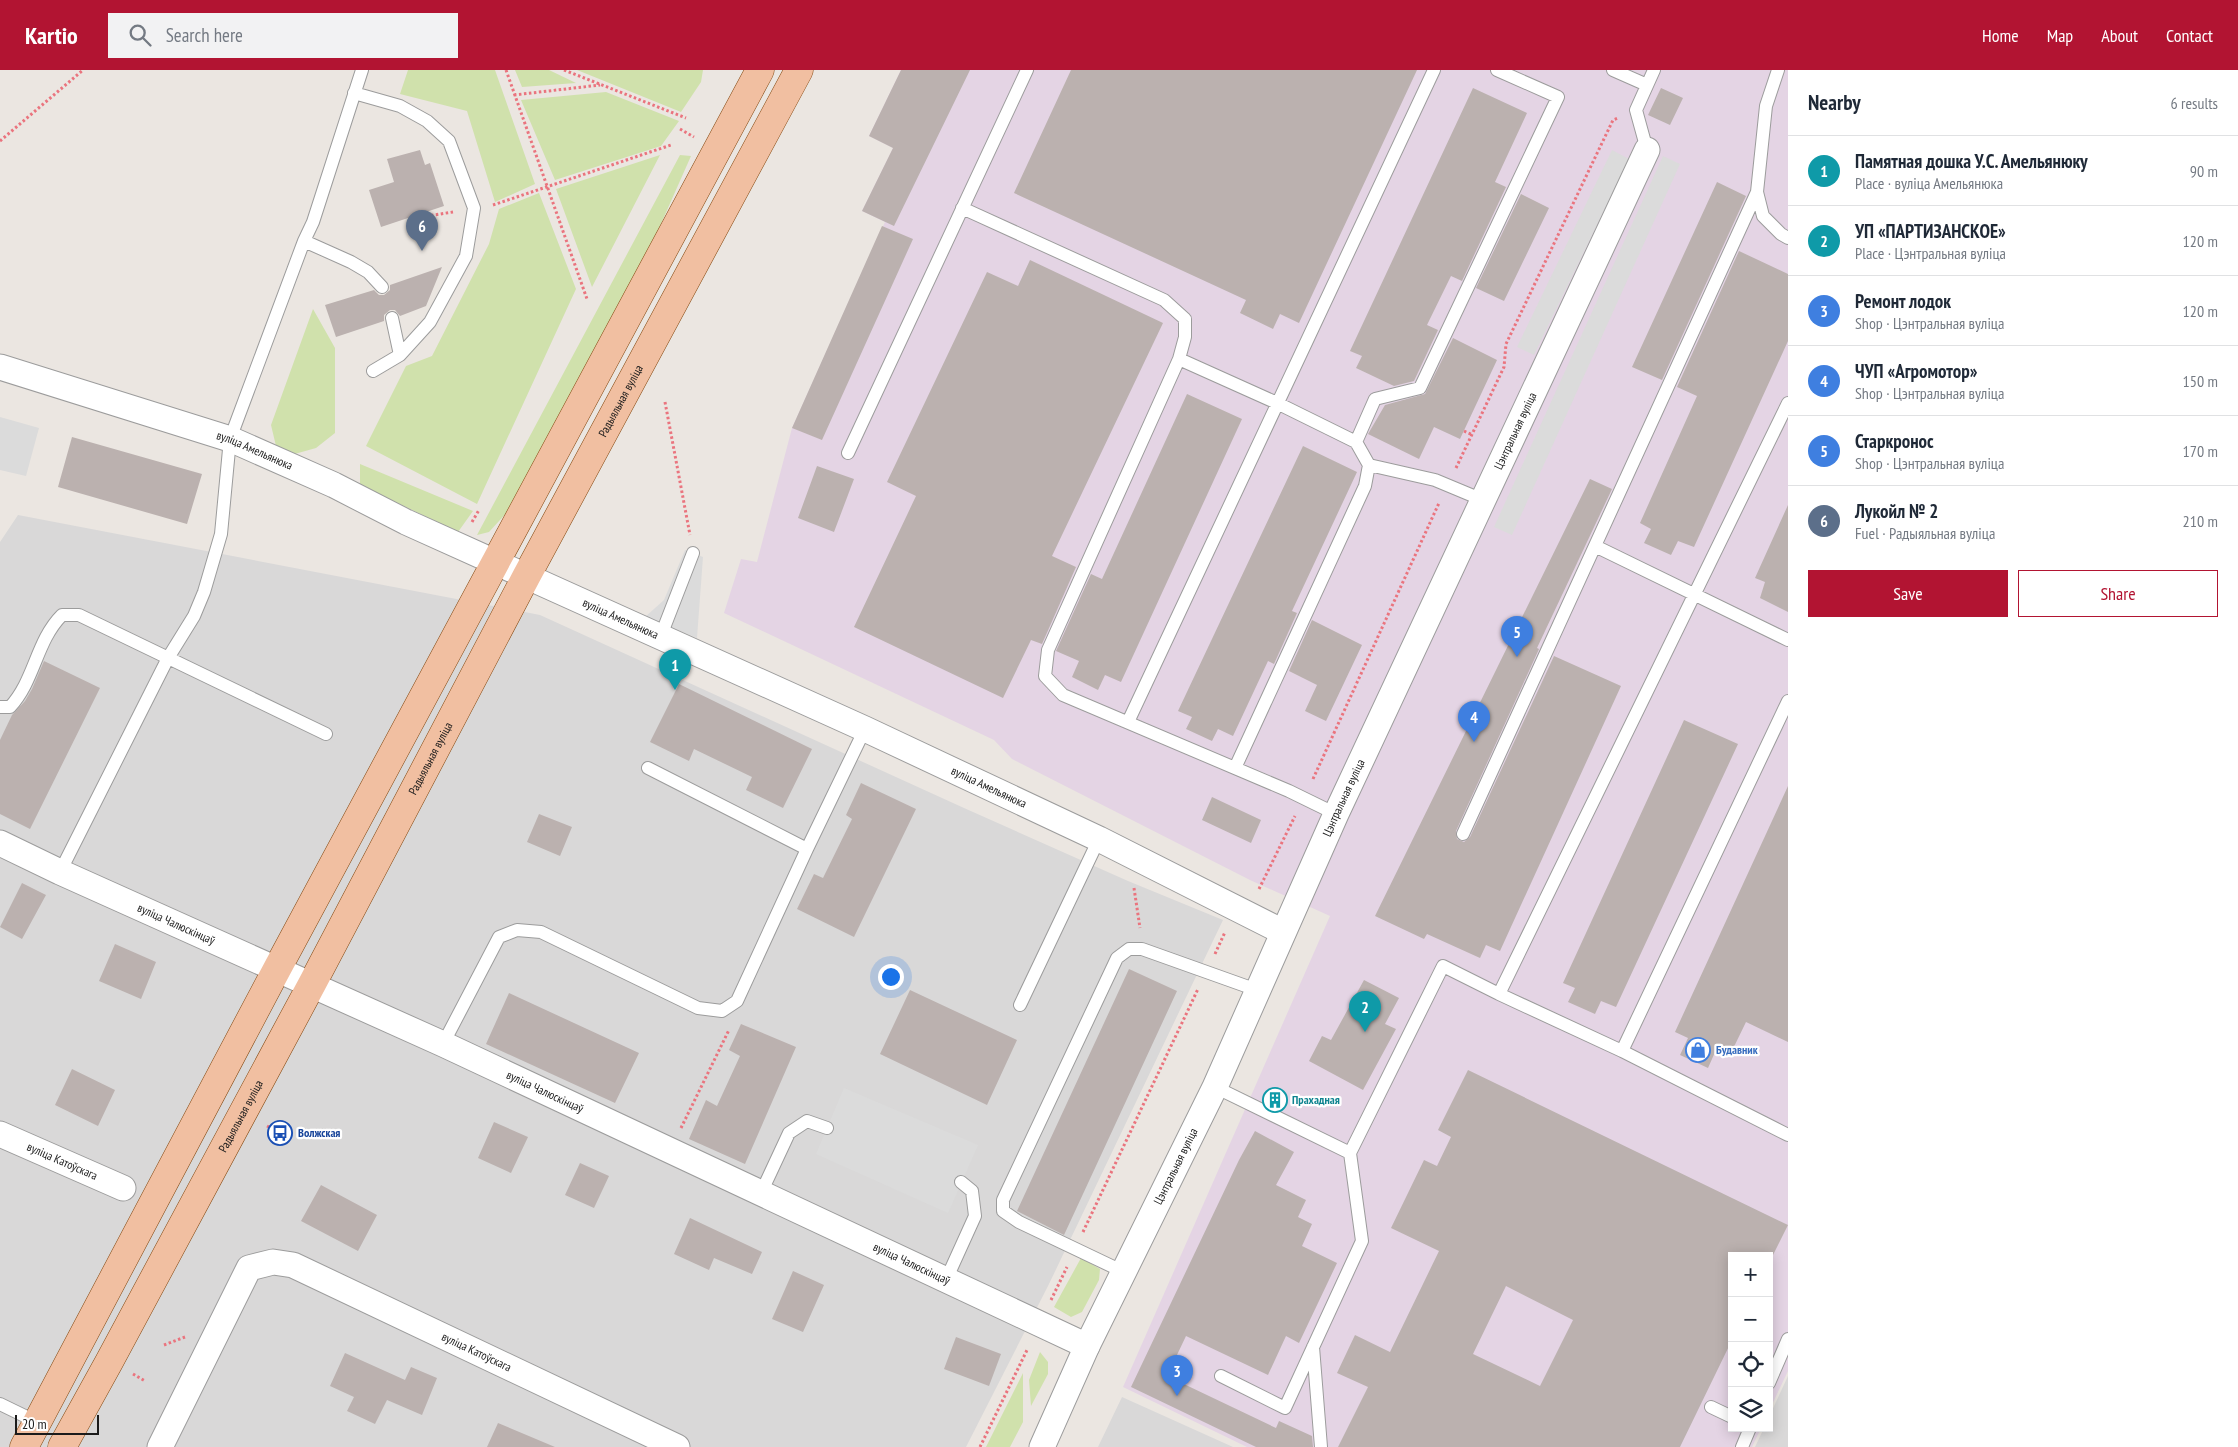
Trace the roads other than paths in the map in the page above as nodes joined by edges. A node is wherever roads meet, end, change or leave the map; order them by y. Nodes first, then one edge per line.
1 (362, 70) edge
2 (760, 70) edge
3 (798, 70) edge
4 (1027, 70) edge
5 (1434, 70) edge
6 (1497, 70) edge
7 (1613, 70) edge
8 (1654, 70) edge
9 (1778, 70) edge
10 (1647, 85) junction
11 (354, 93) junction
12 (1647, 150) joint
13 (1758, 192) junction
14 (962, 208) junction
15 (1788, 238) edge
16 (304, 241) junction
17 (382, 287) dead end
18 (392, 318) dead end
19 (400, 355) junction
20 (1178, 359) junction
21 (0, 367) edge
22 (373, 371) dead end
23 (1277, 403) junction
24 (1788, 403) edge
25 (230, 439) junction
26 (1356, 442) junction
27 (848, 453) dead end
28 (1369, 465) junction
29 (1483, 500) junction
30 (1595, 546) junction
31 (693, 553) road end
32 (494, 563) junction
33 (526, 577) junction
34 (1696, 595) junction
35 (660, 638) junction
36 (1788, 640) edge
37 (168, 658) junction
38 (1788, 701) edge
39 (0, 707) edge
40 (1128, 722) junction
41 (865, 729) junction
42 (326, 734) dead end
43 (648, 768) dead end
44 (1236, 768) junction
45 (1336, 814) junction
46 (1463, 834) dead end
47 (1099, 839) junction
48 (0, 843) edge
49 (807, 849) junction
50 (60, 872) junction
51 (1283, 932) junction
52 (277, 969) junction
53 (312, 984) junction
54 (1257, 990) junction
55 (1499, 994) junction
56 (1020, 1005) dead end
57 (443, 1044) junction
58 (1622, 1051) junction
59 (1215, 1087) junction
60 (827, 1128) dead end
61 (0, 1134) edge
62 (1788, 1135) edge
63 (1350, 1153) junction
64 (962, 1182) dead end
65 (123, 1188) dead end
66 (761, 1193) junction
67 (1124, 1272) junction
68 (946, 1280) junction
69 (1788, 1340) edge
70 (1087, 1346) junction
71 (1312, 1346) junction
72 (1773, 1374) edge
73 (1222, 1376) dead end
74 (0, 1404) edge
75 (1711, 1407) dead end
76 (1728, 1415) edge
77 (37, 1422) junction
78 (1748, 1432) edge
79 (24, 1447) edge
80 (62, 1447) edge
81 (160, 1447) edge
82 (676, 1447) edge
83 (1042, 1447) edge
84 (1321, 1447) edge
85 (1742, 1447) edge

1 - 11 lane
2 - 32 main road
3 - 33 main road, Радыяльная вуліца
4 - 14 lane
5 - 23 lane
6 - 26 lane
7 - 10 lane
8 - 10 lane
9 - 13 lane
10 - 12 lane
11 - 16 lane
11 - 19 lane
12 - 29 street, Цэнтральная вуліца
13 - 15 lane
13 - 30 lane
14 - 20 lane
14 - 27 lane
16 - 17 lane
16 - 25 lane
18 - 19 lane
19 - 22 lane
20 - 23 lane
20 - 40 lane
21 - 25 street, вуліца Амельянюка
23 - 26 lane
23 - 40 lane
24 - 34 lane
25 - 32 street, вуліца Амельянюка
25 - 37 lane
26 - 28 lane
28 - 29 lane
28 - 44 lane
29 - 45 street, Цэнтральная вуліца
30 - 34 lane
30 - 46 lane
31 - 35 lane
32 - 33 street, вуліца Амельянюка
32 - 52 main road
33 - 35 street, вуліца Амельянюка
33 - 53 main road, Радыяльная вуліца
34 - 36 lane
34 - 55 lane
35 - 41 street, вуліца Амельянюка
37 - 39 lane
37 - 42 lane
37 - 50 lane
38 - 58 lane
40 - 44 lane
41 - 47 street, вуліца Амельянюка
41 - 49 lane
43 - 49 lane
44 - 45 lane
45 - 51 street, Цэнтральная вуліца
47 - 51 street, вуліца Амельянюка
47 - 56 lane
48 - 50 street, вуліца Чалюскінцаў
49 - 57 lane
50 - 52 street, вуліца Чалюскінцаў
51 - 54 street, Цэнтральная вуліца
52 - 53 street, вуліца Чалюскінцаў
52 - 77 main road
53 - 57 street, вуліца Чалюскінцаў
53 - 80 main road, Радыяльная вуліца
54 - 59 street, Цэнтральная вуліца
54 - 67 lane
55 - 58 lane
55 - 63 lane
57 - 66 street, вуліца Чалюскінцаў
58 - 62 lane
59 - 63 lane
59 - 67 street, Цэнтральная вуліца
60 - 66 lane
61 - 65 street, вуліца Катоўскага
63 - 71 lane
64 - 68 lane
66 - 68 street, вуліца Чалюскінцаў
67 - 70 street, Цэнтральная вуліца
68 - 70 street, вуліца Чалюскінцаў
69 - 72 lane
70 - 83 street, Цэнтральная вуліца
71 - 73 lane
71 - 84 lane
74 - 77 lane
75 - 76 lane
77 - 79 main road
78 - 85 lane
81 - 82 street, вуліца Катоўскага

